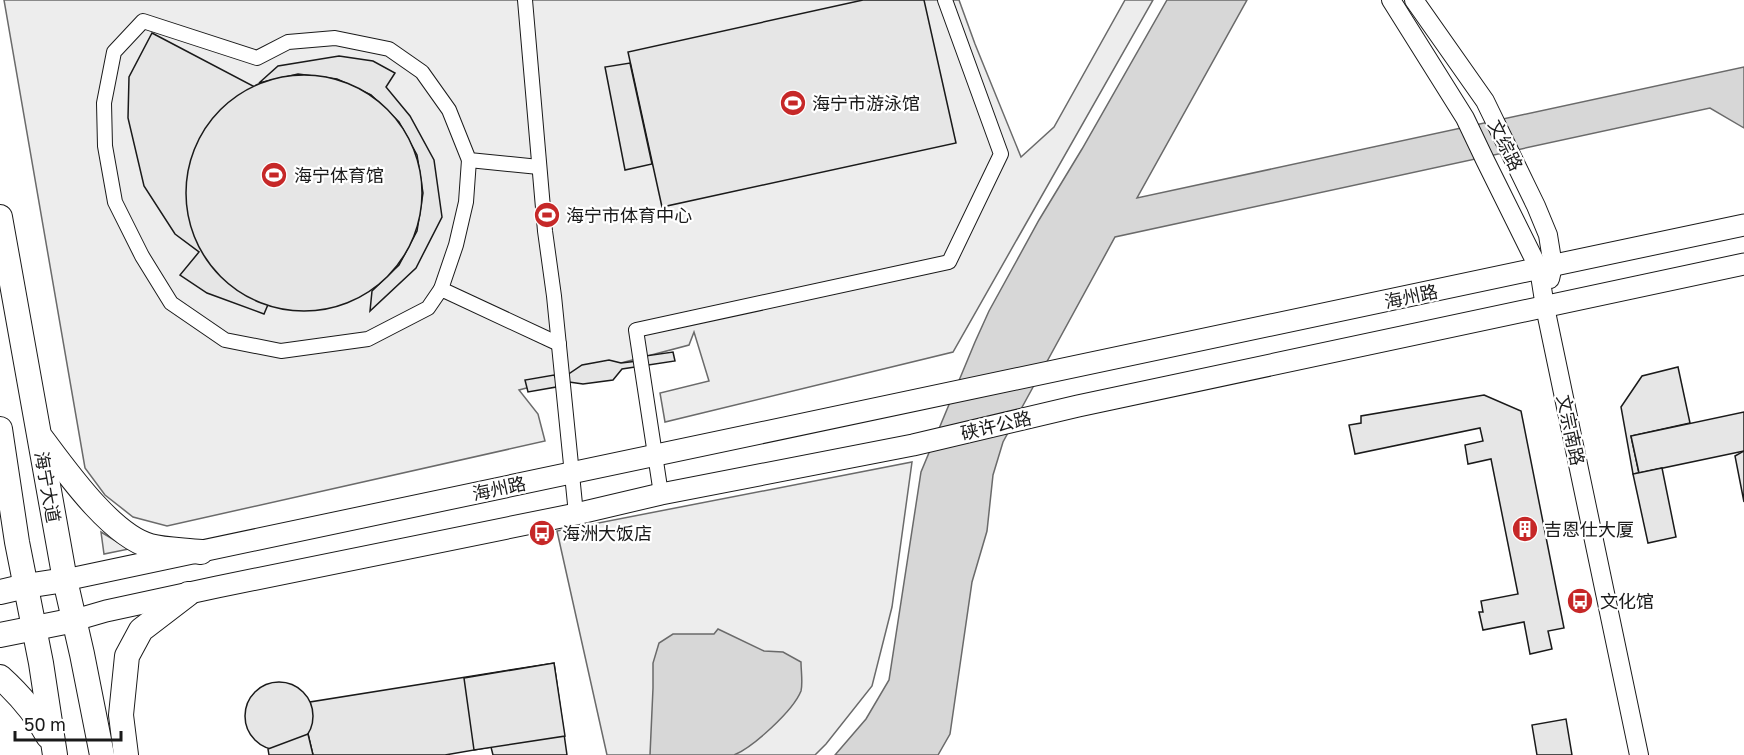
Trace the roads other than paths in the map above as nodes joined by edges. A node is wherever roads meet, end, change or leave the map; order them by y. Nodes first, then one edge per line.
1 (525, 0) edge
2 (945, 0) edge
3 (1391, 0) edge
4 (1414, 0) edge
5 (470, 160) junction
6 (539, 167) junction
7 (0, 217) edge
8 (1744, 225) edge
9 (1744, 264) edge
10 (1546, 268) junction
11 (441, 289) junction
12 (1545, 307) junction
13 (559, 344) junction
14 (39, 434) junction
15 (1, 440) edge
16 (656, 455) junction
17 (571, 473) junction
18 (661, 494) junction
19 (576, 514) junction
20 (201, 552) junction
21 (65, 580) junction
22 (26, 586) junction
23 (0, 592) edge
24 (188, 594) junction
25 (75, 620) junction
26 (34, 628) junction
27 (0, 635) edge
28 (0, 677) edge
29 (54, 750) edge
30 (102, 755) edge
31 (126, 755) edge
32 (1640, 755) edge

1 - 6 street
2 - 16 street
3 - 10 main road
4 - 10 main road, 文综路
5 - 6 street
5 - 11 street
5 - 11 street
6 - 13 street
7 - 14 highway, 海宁大道
8 - 10 main road, 海州路
9 - 12 main road
10 - 12 main road, 文综路
10 - 16 main road, 海州路
11 - 13 street
12 - 18 main road, 硖许公路
12 - 32 main road, 文宗南路
13 - 17 street
14 - 20 highway
14 - 21 highway, 海宁大道
15 - 22 highway, 海宁大道
16 - 17 main road, 海州路
16 - 18 street
17 - 19 street
17 - 20 main road, 海州路
18 - 19 main road
19 - 24 main road
20 - 21 main road, 海州路
21 - 22 highway
21 - 25 highway, 海宁大道
22 - 23 highway
22 - 26 highway, 海宁大道
24 - 25 main road
24 - 31 highway
25 - 26 highway
25 - 30 highway, 海宁大道
26 - 27 highway
26 - 29 highway, 海宁大道
28 - 29 highway

